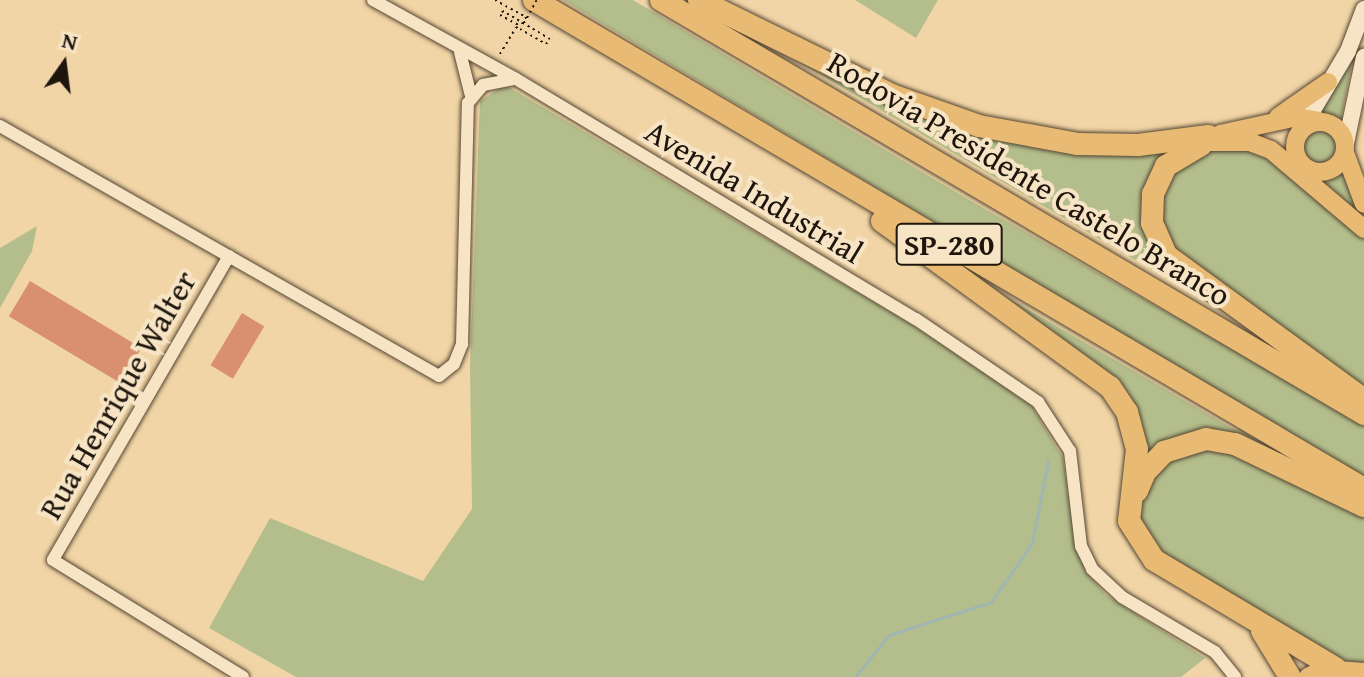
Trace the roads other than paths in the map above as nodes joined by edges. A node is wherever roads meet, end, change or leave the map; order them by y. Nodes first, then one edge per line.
1 (373, 0) edge
2 (536, 0) edge
3 (661, 0) edge
4 (699, 0) edge
5 (1364, 9) edge
6 (460, 52) junction
7 (1364, 57) edge
8 (516, 79) junction
9 (1328, 82) junction
10 (471, 96) junction
11 (1267, 123) junction
12 (1308, 124) junction
13 (0, 126) edge
14 (760, 135) junction
15 (1209, 139) junction
16 (1346, 148) junction
17 (1283, 158) junction
18 (1303, 166) junction
19 (1314, 187) junction
20 (1364, 204) edge
21 (1364, 229) edge
22 (229, 256) junction
23 (1364, 399) edge
24 (1364, 414) edge
25 (1364, 489) edge
26 (1364, 506) edge
27 (1134, 531) junction
28 (1248, 616) junction
29 (1350, 672) edge
30 (243, 677) edge
31 (1235, 677) edge
32 (1290, 677) edge
33 (1308, 677) edge

1 - 6 street, Avenida Industrial
2 - 14 highway, SP-280
3 - 24 highway, Rodovia Presidente Castelo Branco / SP-280
4 - 15 highway
5 - 9 main road
6 - 8 street, Avenida Industrial
6 - 10 street
7 - 16 main road
8 - 10 street
8 - 31 street, Avenida Industrial
9 - 11 main road
9 - 12 main road
10 - 22 street
11 - 12 main road
11 - 15 main road
12 - 16 main road
12 - 18 main road
13 - 22 street
14 - 25 highway, SP-280
14 - 27 highway
15 - 17 main road
15 - 23 highway
16 - 18 main road
16 - 20 main road
17 - 18 main road
17 - 19 main road
18 - 19 main road
19 - 21 main road
22 - 30 street, Rua Henrique Walter
26 - 27 highway
27 - 28 highway
28 - 29 highway
28 - 32 highway
29 - 33 main road

